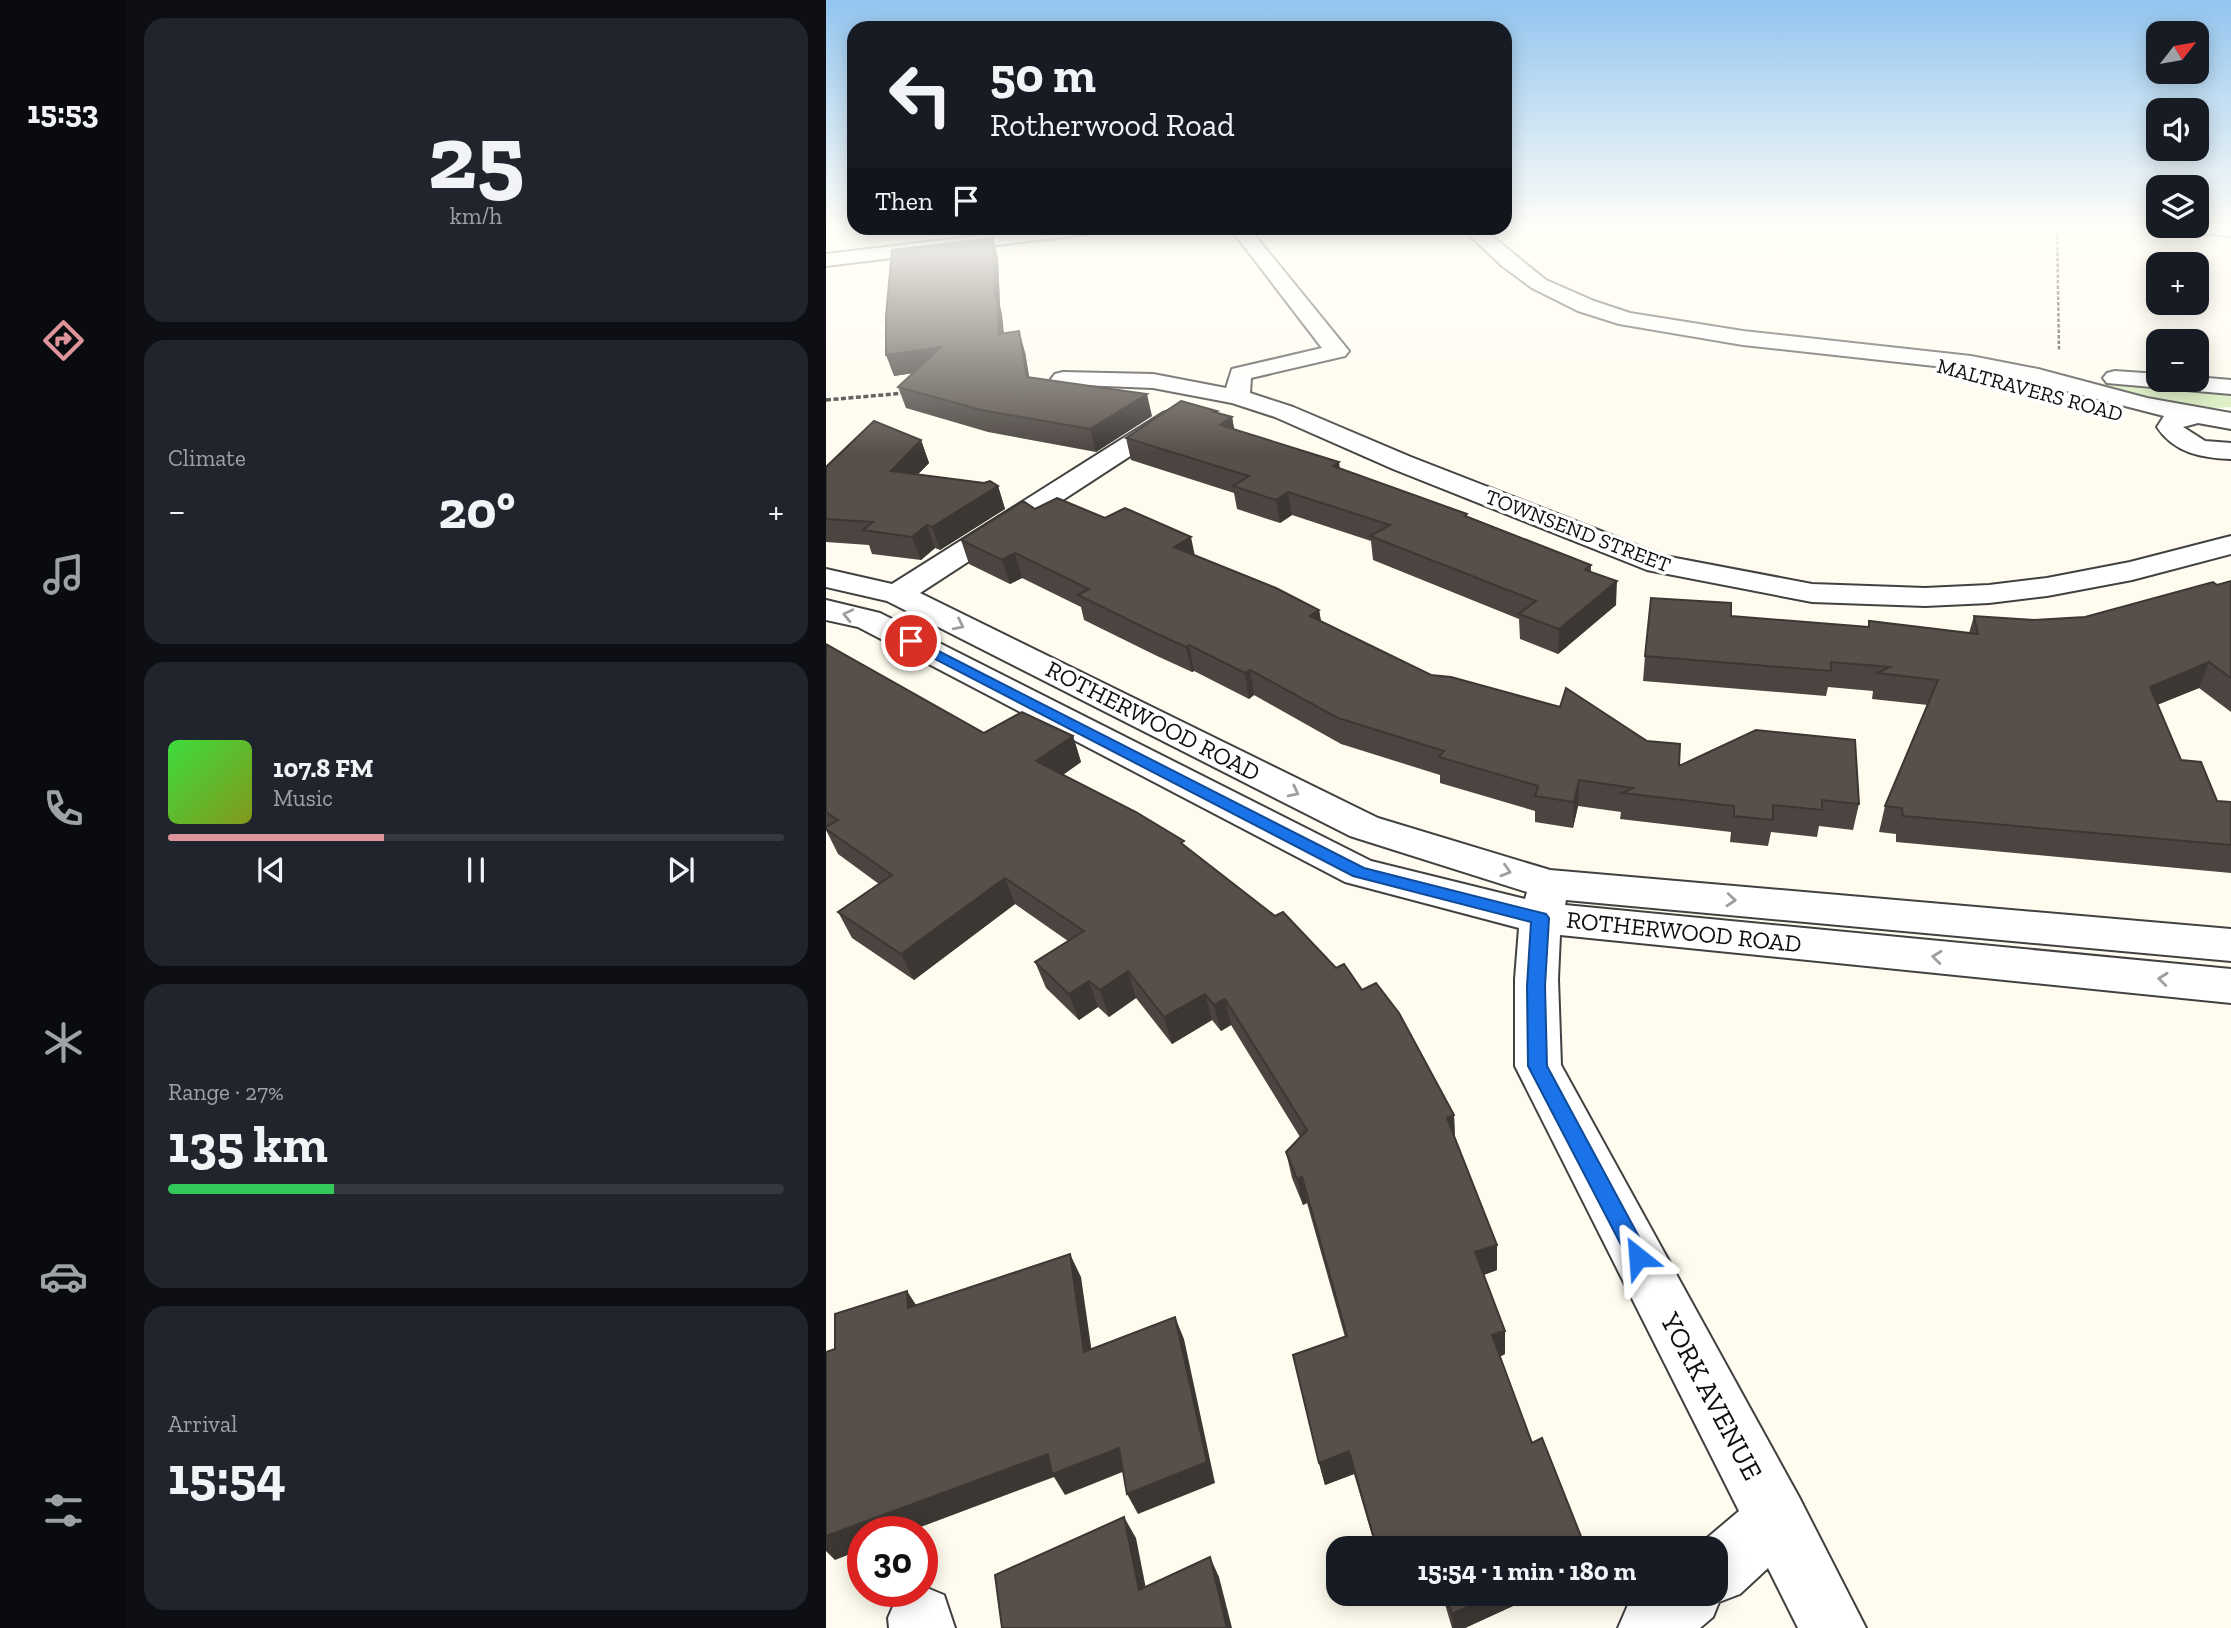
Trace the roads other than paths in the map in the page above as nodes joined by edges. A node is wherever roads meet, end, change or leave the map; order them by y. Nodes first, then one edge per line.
1 (1297, 301) edge
2 (1576, 301) edge
3 (1917, 359) junction
4 (1063, 379) edge
5 (2078, 386) junction
6 (2231, 387) edge
7 (1225, 395) junction
8 (2231, 413) edge
9 (2201, 415) junction
10 (2231, 421) edge
11 (2191, 443) junction
12 (2231, 451) edge
13 (2231, 457) edge
14 (2231, 545) edge
15 (826, 578) edge
16 (897, 594) junction
17 (826, 610) edge
18 (1544, 901) junction
19 (2231, 945) edge
20 (2231, 986) edge
21 (1777, 1519) junction
22 (1728, 1561) edge
23 (1676, 1606) edge
24 (1651, 1628) edge
25 (1833, 1628) edge

1 - 7 street
2 - 3 street, MALTRAVERS ROAD
3 - 5 street, MALTRAVERS ROAD
3 - 11 street, MALTRAVERS ROAD
4 - 7 street, TOWNSEND STREET
5 - 6 street
5 - 9 street, MALTRAVERS ROAD
7 - 14 street, TOWNSEND STREET
7 - 16 street
8 - 9 street
9 - 10 street, MALTRAVERS ROAD
9 - 11 street
11 - 12 street
11 - 13 street, MALTRAVERS ROAD
15 - 16 street, ROTHERWOOD ROAD
16 -> 18 street, ROTHERWOOD ROAD
18 -> 17 street, ROTHERWOOD ROAD
18 -> 19 street, ROTHERWOOD ROAD
20 -> 18 street, ROTHERWOOD ROAD
18 - 21 street, YORK AVENUE
21 - 22 street
21 - 25 street, YORK AVENUE
23 - 24 street

